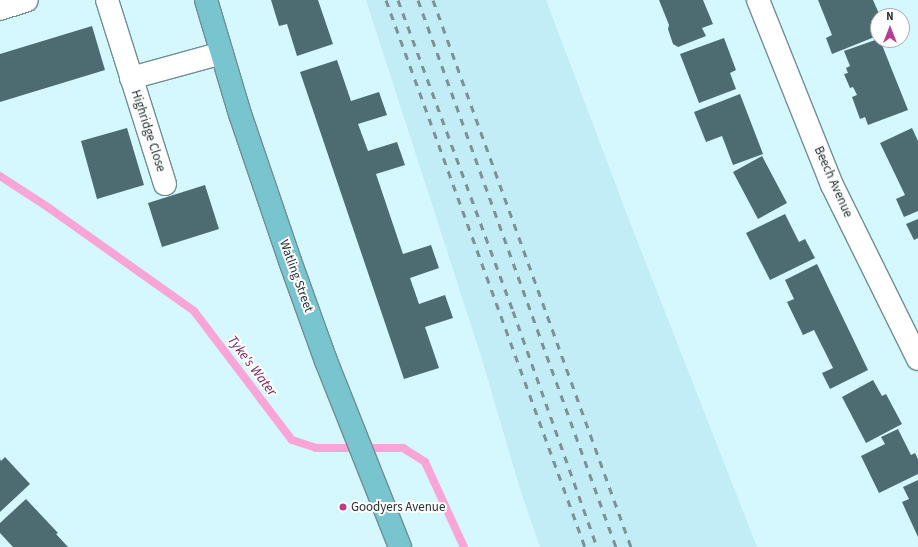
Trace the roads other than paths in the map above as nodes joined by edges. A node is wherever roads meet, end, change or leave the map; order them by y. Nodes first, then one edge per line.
1 (27, 0) edge
2 (107, 0) edge
3 (206, 0) edge
4 (758, 0) edge
5 (0, 9) edge
6 (222, 53) junction
7 (131, 78) junction
8 (165, 184) dead end
9 (918, 359) edge
10 (400, 547) edge

1 - 5 street
2 - 7 street, Highridge Close
3 - 6 main road, Watling Street
4 - 9 street, Beech Avenue
6 - 7 street, Highridge Close
6 - 10 main road, Watling Street
7 - 8 street, Highridge Close

